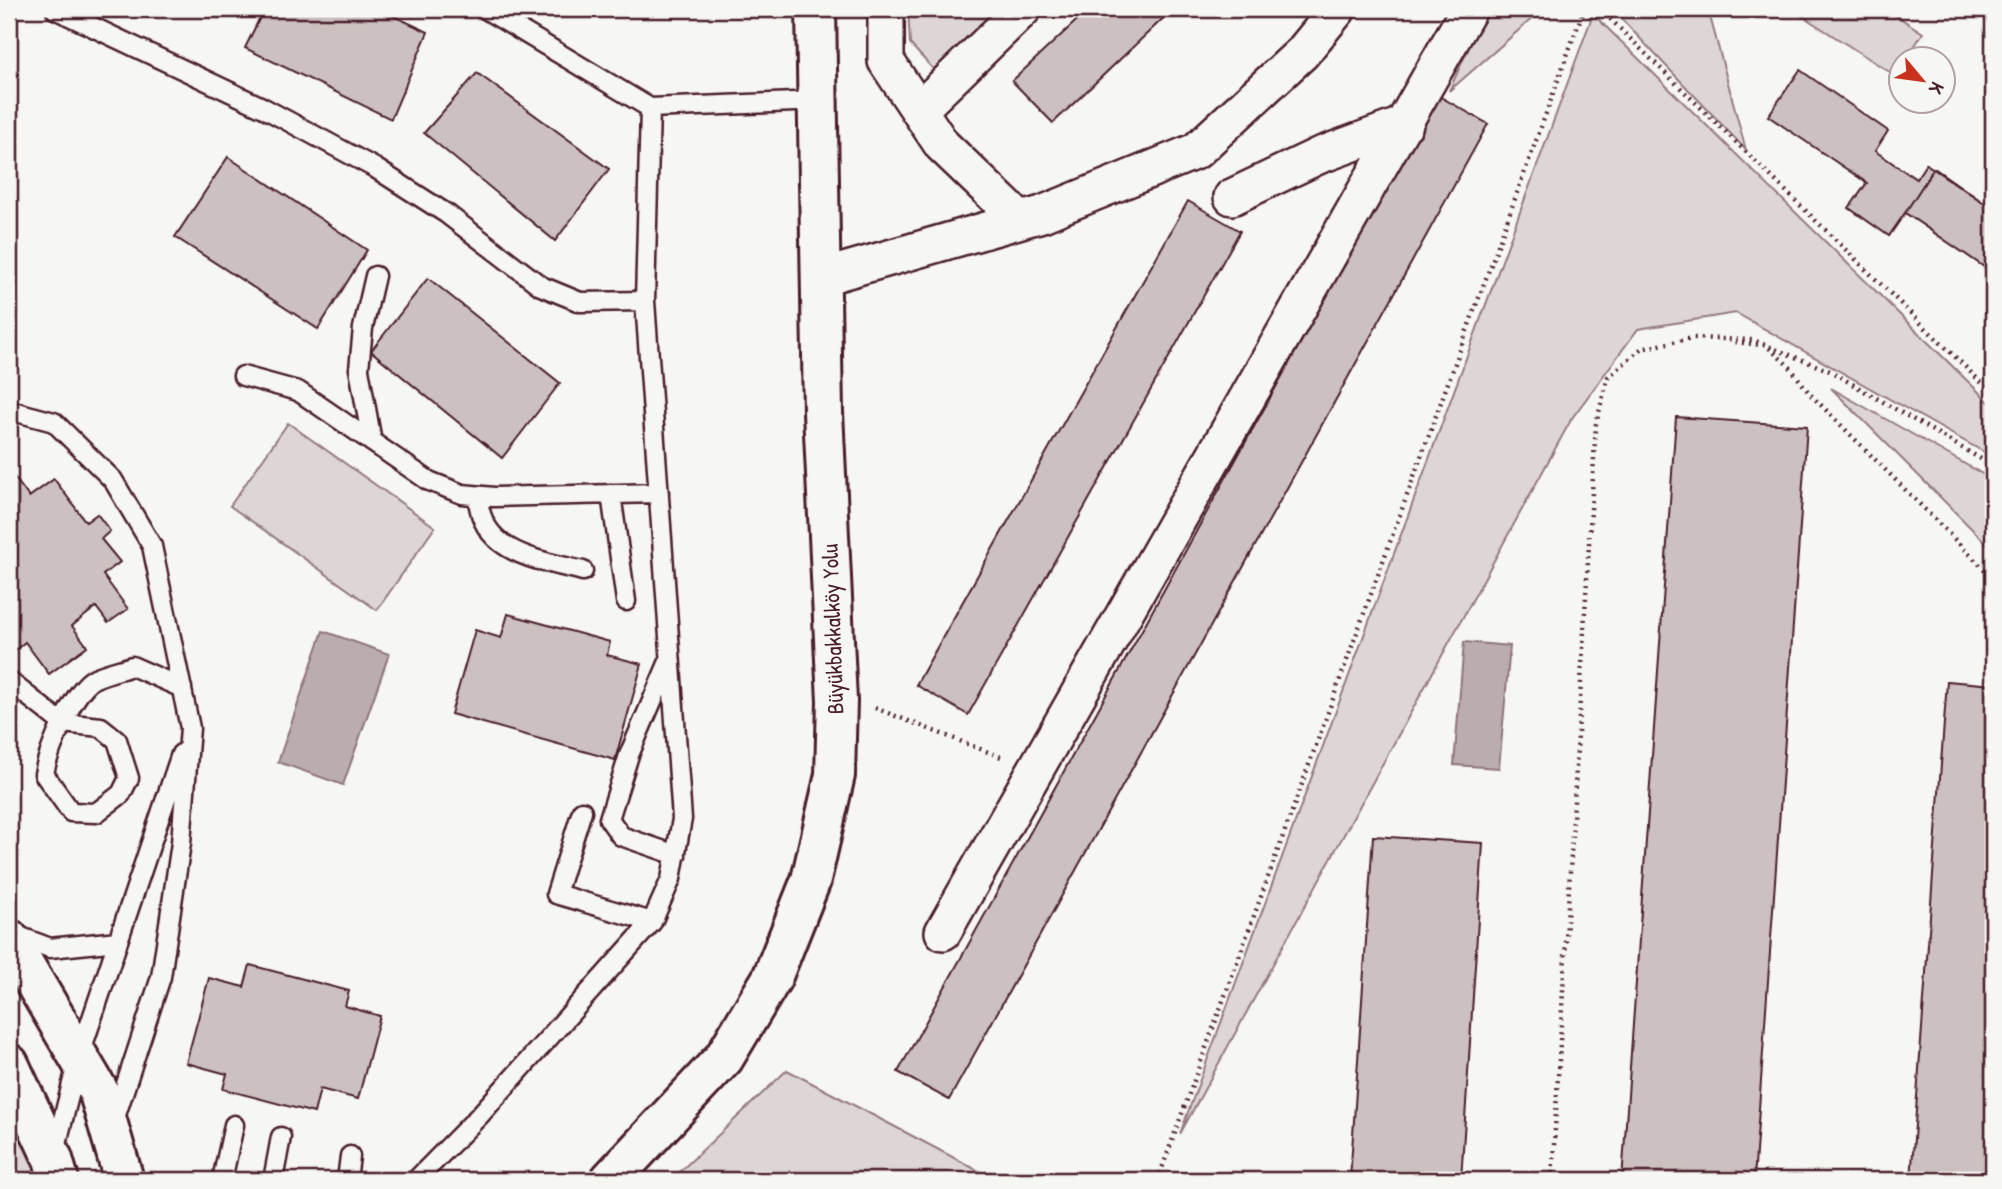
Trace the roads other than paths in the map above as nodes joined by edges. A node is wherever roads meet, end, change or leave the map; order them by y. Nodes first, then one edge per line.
1 (55, 9) edge
2 (485, 9) edge
3 (816, 9) edge
4 (886, 9) edge
5 (1023, 9) edge
6 (1338, 9) edge
7 (1469, 9) edge
8 (818, 102) junction
9 (650, 108) junction
10 (919, 110) junction
11 (1405, 124) junction
12 (1232, 197) dead end
13 (1020, 220) junction
14 (375, 275) dead end
15 (822, 277) junction
16 (645, 301) junction
17 (243, 376) dead end
18 (9, 410) edge
19 (372, 442) junction
20 (659, 493) junction
21 (611, 494) junction
22 (478, 497) junction
23 (583, 571) dead end
24 (626, 601) dead end
25 (672, 655) junction
26 (9, 681) edge
27 (182, 688) junction
28 (62, 723) junction
29 (190, 728) junction
30 (582, 810) dead end
31 (676, 855) junction
32 (652, 922) junction
33 (9, 932) edge
34 (943, 932) dead end
35 (9, 939) edge
36 (118, 941) junction
37 (78, 1060) junction
38 (9, 1064) edge
39 (234, 1125) dead end
40 (110, 1131) junction
41 (281, 1137) dead end
42 (350, 1156) dead end
43 (56, 1170) edge
44 (124, 1180) edge
45 (222, 1180) edge
46 (273, 1180) edge
47 (347, 1180) edge
48 (416, 1180) edge
49 (610, 1180) edge

1 - 16 lane
2 - 9 lane
3 - 8 street, Büyükbakkalköy Yolu
4 - 10 street
5 - 10 street
6 - 13 street
7 - 11 street
8 - 9 lane
8 - 15 street, Büyükbakkalköy Yolu
9 - 16 lane
10 - 13 street
11 - 12 street
11 - 34 street
13 - 15 street
14 - 19 lane
15 - 49 street, Büyükbakkalköy Yolu
16 - 20 lane
17 - 19 lane
18 - 27 lane
19 - 22 lane
20 - 21 lane
20 - 25 lane
21 - 22 lane
21 - 24 lane
22 - 23 lane
25 - 31 lane
25 - 31 lane
26 - 28 lane
27 - 28 lane
27 - 29 lane
28 - 28 lane
29 - 36 lane
29 - 40 lane
30 - 32 lane
31 - 32 lane
32 - 48 lane
33 - 36 lane
35 - 37 street
36 - 37 lane
37 - 40 street
37 - 43 lane
38 - 43 street
39 - 45 lane
40 - 44 street
41 - 46 lane
42 - 47 lane

